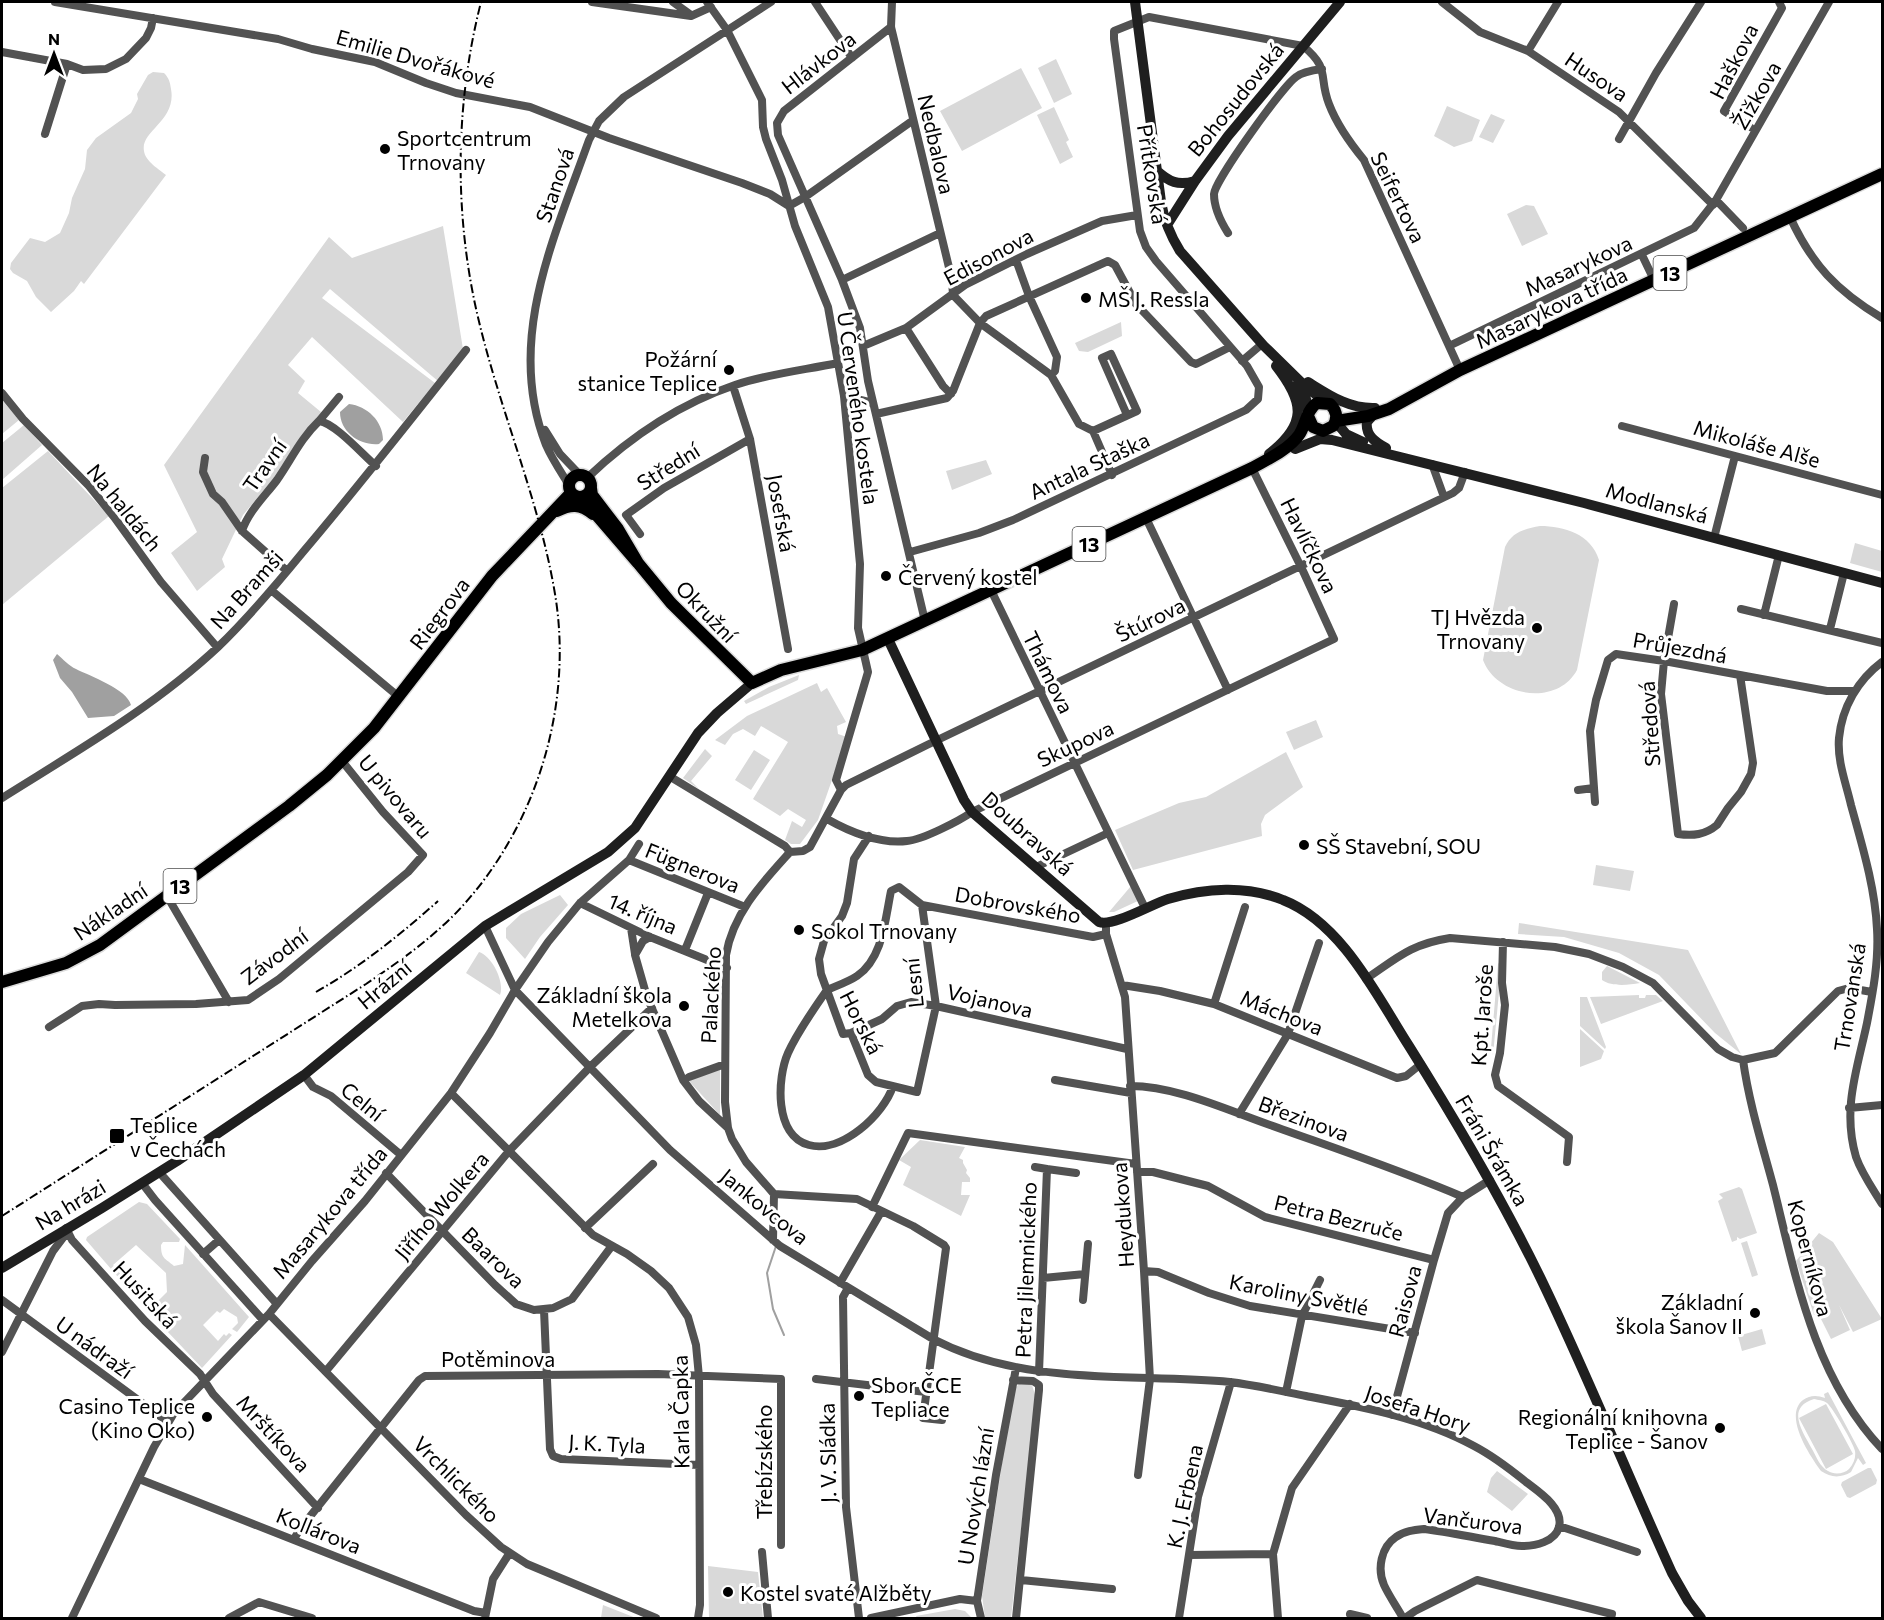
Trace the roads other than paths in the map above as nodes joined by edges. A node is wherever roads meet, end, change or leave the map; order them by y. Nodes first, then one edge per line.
1 (55, 2) edge
2 (591, 2) edge
3 (673, 2) edge
4 (771, 2) edge
5 (815, 2) edge
6 (892, 2) edge
7 (1135, 2) edge
8 (1340, 2) edge
9 (1442, 2) edge
10 (1558, 2) edge
11 (1701, 2) edge
12 (1779, 2) edge
13 (1829, 2) edge
14 (709, 4) edge
15 (691, 15) junction
16 (153, 18) junction
17 (1138, 20) junction
18 (891, 27) junction
19 (727, 30) junction
20 (1303, 46) junction
21 (1528, 51) junction
22 (2, 52) edge
23 (852, 58) junction
24 (67, 64) junction
25 (1322, 69) junction
26 (912, 121) junction
27 (1629, 121) junction
28 (1750, 127) dead end
29 (593, 130) junction
30 (45, 134) dead end
31 (1619, 139) dead end
32 (1156, 170) junction
33 (1882, 174) edge
34 (1195, 181) junction
35 (805, 197) junction
36 (1715, 203) junction
37 (789, 206) junction
38 (1137, 215) junction
39 (1790, 217) junction
40 (1167, 225) junction
41 (1743, 228) dead end
42 (940, 233) junction
43 (1228, 233) dead end
44 (1642, 255) junction
45 (1016, 260) junction
46 (842, 280) junction
47 (1654, 280) junction
48 (953, 295) junction
49 (1029, 296) junction
50 (1882, 318) edge
51 (981, 323) junction
52 (906, 328) junction
53 (1264, 345) junction
54 (864, 346) junction
55 (1449, 346) junction
56 (1230, 347) junction
57 (466, 350) dead end
58 (1242, 361) junction
59 (838, 363) junction
60 (1460, 370) junction
61 (1051, 375) junction
62 (1257, 382) joint
63 (733, 386) junction
64 (2, 393) edge
65 (951, 394) junction
66 (844, 396) junction
67 (339, 397) dead end
68 (873, 403) junction
69 (1330, 404) junction
70 (1374, 411) junction
71 (876, 414) junction
72 (1308, 414) junction
73 (1127, 415) junction
74 (539, 418) junction
75 (319, 421) junction
76 (1336, 422) junction
77 (1622, 426) dead end
78 (1093, 431) junction
79 (1322, 431) junction
80 (750, 439) junction
81 (1295, 448) junction
82 (1367, 449) junction
83 (1388, 449) junction
84 (1735, 456) junction
85 (205, 458) dead end
86 (1420, 461) junction
87 (1432, 464) junction
88 (376, 466) junction
89 (1252, 468) junction
90 (1466, 472) junction
91 (1112, 475) junction
92 (580, 486) junction
93 (1882, 495) edge
94 (1444, 497) junction
95 (548, 516) junction
96 (1146, 518) junction
97 (242, 531) junction
98 (640, 534) dead end
99 (615, 537) junction
100 (1714, 538) junction
101 (910, 552) junction
102 (1779, 555) junction
103 (638, 563) junction
104 (1301, 566) junction
105 (287, 571) junction
106 (1845, 573) junction
107 (1882, 583) edge
108 (271, 590) junction
109 (991, 590) junction
110 (1674, 604) dead end
111 (1741, 609) dead end
112 (1764, 615) junction
113 (1195, 617) junction
114 (925, 621) junction
115 (1830, 629) junction
116 (888, 639) junction
117 (1334, 639) joint
118 (1882, 642) edge
119 (218, 647) junction
120 (788, 649) dead end
121 (862, 650) junction
122 (1664, 661) junction
123 (1882, 662) edge
124 (1740, 675) junction
125 (752, 683) junction
126 (1228, 690) junction
127 (1854, 691) junction
128 (1039, 692) junction
129 (399, 697) junction
130 (936, 741) junction
131 (342, 760) junction
132 (1073, 763) junction
133 (669, 776) junction
134 (1594, 788) junction
135 (841, 790) junction
136 (1578, 790) dead end
137 (2, 798) edge
138 (1595, 802) dead end
139 (972, 812) junction
140 (827, 819) junction
141 (635, 828) joint
142 (1108, 833) junction
143 (868, 836) junction
144 (639, 844) dead end
145 (790, 852) junction
146 (423, 855) joint
147 (628, 860) junction
148 (1036, 867) junction
149 (708, 893) junction
150 (167, 896) junction
151 (580, 903) junction
152 (922, 905) junction
153 (745, 907) junction
154 (1245, 907) dead end
155 (1145, 908) junction
156 (485, 926) junction
157 (632, 928) junction
158 (1106, 929) junction
159 (650, 937) junction
160 (1503, 942) junction
161 (1319, 943) dead end
162 (684, 950) junction
163 (635, 955) junction
164 (727, 968) junction
165 (1366, 979) junction
166 (2, 982) edge
167 (1122, 985) junction
168 (515, 990) junction
169 (826, 990) junction
170 (1872, 992) junction
171 (229, 1002) junction
172 (1214, 1004) junction
173 (936, 1006) junction
174 (652, 1008) junction
175 (49, 1027) dead end
176 (851, 1033) junction
177 (1288, 1034) junction
178 (1128, 1049) junction
179 (1743, 1060) junction
180 (726, 1064) junction
181 (1421, 1064) junction
182 (590, 1067) junction
183 (304, 1075) junction
184 (689, 1077) dead end
185 (1054, 1080) dead end
186 (894, 1086) junction
187 (1130, 1090) junction
188 (917, 1092) joint
189 (451, 1093) junction
190 (1882, 1105) edge
191 (1849, 1108) junction
192 (1239, 1114) junction
193 (728, 1128) junction
194 (509, 1151) junction
195 (400, 1155) junction
196 (1567, 1162) dead end
197 (653, 1164) dead end
198 (1035, 1167) dead end
199 (1047, 1168) junction
200 (1136, 1168) junction
201 (159, 1172) junction
202 (386, 1173) junction
203 (1076, 1173) dead end
204 (1490, 1180) junction
205 (142, 1183) junction
206 (774, 1194) junction
207 (1462, 1197) junction
208 (1882, 1204) edge
209 (872, 1207) junction
210 (881, 1212) junction
211 (66, 1228) junction
212 (585, 1228) junction
213 (442, 1232) junction
214 (219, 1240) junction
215 (773, 1240) junction
216 (1088, 1244) dead end
217 (611, 1247) junction
218 (203, 1254) junction
219 (1434, 1260) junction
220 (2, 1268) edge
221 (1144, 1271) junction
222 (1085, 1274) junction
223 (1044, 1278) junction
224 (1320, 1280) dead end
225 (840, 1283) junction
226 (848, 1288) junction
227 (2, 1300) edge
228 (1083, 1300) dead end
229 (277, 1305) junction
230 (544, 1310) junction
231 (21, 1314) junction
232 (269, 1314) junction
233 (1302, 1316) junction
234 (263, 1320) junction
235 (1414, 1333) junction
236 (933, 1339) junction
237 (2, 1352) edge
238 (1016, 1368) junction
239 (326, 1371) junction
240 (1041, 1372) junction
241 (547, 1376) junction
242 (699, 1377) junction
243 (781, 1379) joint
244 (816, 1379) dead end
245 (1149, 1379) junction
246 (1013, 1380) junction
247 (205, 1381) junction
248 (844, 1382) junction
249 (1231, 1382) junction
250 (1039, 1385) junction
251 (926, 1392) junction
252 (1286, 1392) junction
253 (1350, 1404) junction
254 (1392, 1415) junction
255 (942, 1420) dead end
256 (168, 1422) junction
257 (381, 1428) junction
258 (1882, 1449) edge
259 (699, 1465) junction
260 (1138, 1475) dead end
261 (139, 1479) junction
262 (318, 1508) junction
263 (1559, 1526) junction
264 (294, 1539) junction
265 (780, 1545) dead end
266 (762, 1552) dead end
267 (1637, 1552) dead end
268 (509, 1554) junction
269 (1273, 1554) junction
270 (1189, 1555) junction
271 (1021, 1580) junction
272 (1112, 1589) dead end
273 (976, 1601) junction
274 (1350, 1614) dead end
275 (485, 1616) edge
276 (1612, 1616) edge
277 (72, 1618) edge
278 (229, 1618) edge
279 (312, 1618) edge
280 (656, 1618) edge
281 (698, 1618) edge
282 (768, 1618) edge
283 (860, 1618) edge
284 (871, 1618) edge
285 (981, 1618) edge
286 (1016, 1618) edge
287 (1179, 1618) edge
288 (1278, 1618) edge
289 (1367, 1618) edge
290 (1404, 1618) edge
291 (1701, 1618) edge

1 - 16 street, Emilie Dvořákové
2 - 15 street
3 - 15 street
4 - 19 street, Stanová
5 - 23 street
6 - 18 street, Nedbalova
7 - 17 street, Přítkovská
8 - 20 street, Bohosudovská
9 - 21 street, Husova
10 - 21 street
11 - 27 street
12 - 28 street, Haškova
13 - 36 street, Žižkova
14 - 15 street
14 - 19 street, U Červeného kostela
16 - 24 street
16 - 29 street, Emilie Dvořákové
17 - 20 street
17 - 32 street, Přítkovská
17 - 38 street, Přítkovská
18 - 23 street, Hlávkova
18 - 26 street, Nedbalova
19 - 29 street, Stanová
19 - 37 street, U Červeného kostela
20 - 25 street, Seifertova
20 - 34 street, Bohosudovská
21 - 27 street, Husova
22 - 24 street
23 - 35 street, Hlávkova
24 - 30 street
25 - 43 street, Bohosudovská
25 - 55 street, Seifertova
26 - 35 street
26 - 42 street, Nedbalova
27 - 31 street
27 - 36 street, Husova
29 - 37 street, Emilie Dvořákové
29 - 74 street, Stanová
32 - 34 street
32 - 40 street, Přítkovská
33 - 39 main road, Masarykova třída / 13
34 - 40 street, Bohosudovská
35 - 37 street
35 - 46 street, U Červeného kostela
36 - 41 street, Husova
36 - 44 street, Masarykova
37 - 59 street, U Červeného kostela
38 - 45 street, Edisonova
38 - 56 street, Přítkovská
39 - 47 main road, Masarykova třída / 13
39 - 50 street
40 - 53 street, Přítkovská
42 - 46 street
42 - 48 street, Nedbalova
44 - 47 street
44 - 55 street, Masarykova
45 - 48 street, Edisonova
45 - 49 street
46 - 54 street, U Červeného kostela
47 - 60 main road, Masarykova třída / 13
48 - 51 street
48 - 52 street, Edisonova
49 - 51 street
49 - 56 street
49 - 61 street
51 - 61 street
51 - 65 street
52 - 54 street, Edisonova
52 - 65 street
53 - 58 street
53 - 69 street, Přítkovská
53 - 70 street
53 - 72 street, Přítkovská
53 - 89 street
54 - 68 street, U Červeného kostela
55 - 60 street, Seifertova
56 - 58 street, Přítkovská
57 - 88 street, Na Bramši
58 - 62 street, Přítkovská
59 - 63 street, Riegrova
59 - 66 street, U Červeného kostela
60 - 70 main road, Masarykova třída / 13
61 - 78 street
62 - 91 street, Antala Staška
63 - 80 street, Josefská
63 - 92 street, Riegrova
64 - 119 street, Na haldách
65 - 71 street
66 - 68 street
66 - 121 street, U Červeného kostela
67 - 75 street, Travní
68 - 71 street, U Červeného kostela
69 - 70 main road, Masarykova třída / 13
69 - 72 main road
69 - 76 main road
70 - 76 main road, Masarykova třída / 13
70 - 83 street
71 - 101 street, U Červeného kostela
72 - 79 main road
72 - 89 main road, Masarykova třída / 13
73 - 73 street
73 - 78 street
74 - 92 street, Stanová
74 - 92 street, Stanová
75 - 88 street
75 - 97 street, Travní
76 - 79 main road, Masarykova třída
76 - 83 street
77 - 84 street, Mikoláše Alše
78 - 91 street
79 - 81 main road, Masarykova třída / 13
79 - 82 street
80 - 98 street, Střední
80 - 120 street, Josefská
81 - 82 street
81 - 89 main road, Masarykova třída / 13
82 - 86 street
83 - 86 street
84 - 93 street, Mikoláše Alše
84 - 100 street
85 - 97 street
86 - 87 street, Modlanská
87 - 90 street, Modlanská
87 - 94 street
88 - 105 street, Na Bramši
89 - 96 main road, Masarykova třída / 13
89 - 104 street, Havlíčkova
90 - 94 street, Štúrova
90 - 100 street, Modlanská
91 - 101 street, Antala Staška
92 - 95 main road, Riegrova / 13
92 - 99 main road, Okružní / 13
92 - 103 main road, Okružní / 13
94 - 104 street, Štúrova
95 - 99 main road, 13
95 - 129 main road, Riegrova / 13
96 - 109 main road, Masarykova třída / 13
96 - 113 street
97 - 105 street
99 - 103 main road, Okružní / 13
100 - 102 street, Modlanská
101 - 114 street, U Červeného kostela
102 - 106 street, Modlanská
102 - 112 street
103 - 125 main road, Okružní / 13
104 - 113 street, Štúrova
104 - 117 street, Havlíčkova
105 - 108 street, Na Bramši
106 - 107 street, Modlanská
106 - 115 street
108 - 119 street, Na Bramši
108 - 129 street
109 - 114 main road, Masarykova třída / 13
109 - 128 street, Thámova
110 - 122 street, Středová
111 - 112 street
112 - 115 street
113 - 126 street
113 - 128 street, Štúrova
114 - 116 main road, Masarykova třída / 13
115 - 118 street
116 - 121 main road, Masarykova třída / 13
116 - 130 street, Doubravská
117 - 126 street, Skupova
119 - 137 street, Na Bramši
121 - 125 main road, Masarykova třída / 13
121 - 135 street, Palackého
122 - 124 street, Průjezdná
122 - 124 street, Středová
122 - 134 street, Průjezdná
123 - 127 street, Trnovanská
124 - 127 street, Průjezdná
125 - 133 street, Masarykova třída
126 - 132 street, Skupova
127 - 170 street, Trnovanská
128 - 130 street, Štúrova
128 - 132 street, Thámova
129 - 131 main road, Riegrova / 13
130 - 135 street, Štúrova
130 - 139 street, Doubravská
131 - 146 street, U pivovaru
131 - 150 main road, Nákladní / 13
132 - 139 street, Skupova
132 - 142 street, Thámova
133 - 141 street, Masarykova třída
133 - 145 street
134 - 136 street
134 - 138 street, Průjezdná
135 - 140 street, Palackého
139 - 143 street, Skupova
139 - 148 street, Doubravská
140 - 143 street, Skupova
140 - 145 street, Palackého
141 - 156 street, Hrázní
142 - 148 street
142 - 155 street, Thámova
143 - 169 street, Horská
144 - 147 street, Masarykova třída
145 - 153 street, Palackého
146 - 171 street, Závodní
147 - 149 street, Fügnerova
147 - 151 street, Masarykova třída
148 - 158 street, Doubravská
149 - 153 street, Fügnerova
149 - 162 street
150 - 166 main road, Nákladní / 13
150 - 171 street
151 - 157 street, 14. října
151 - 168 street, Masarykova třída
152 - 158 street, Dobrovského
152 - 169 street
152 - 173 street, Lesní
153 - 164 street, Palackého
154 - 172 street
155 - 158 street, Fráni Šrámka
155 - 165 street, Fráni Šrámka
156 - 168 street, Jankovcova
156 - 183 street, Hrázní
157 - 159 street, 14. října
157 - 163 street
158 - 167 street
159 - 162 street, 14. října
159 - 163 street
160 - 165 street
160 - 179 street
160 - 196 street, Kpt. Jaroše
161 - 177 street
162 - 164 street, 14. října
163 - 174 street
164 - 180 street, Palackého
165 - 181 street, Fráni Šrámka
167 - 172 street, Máchova
167 - 178 street
168 - 182 street, Jankovcova
168 - 189 street, Masarykova třída
169 - 176 street, Horská
169 - 186 street
170 - 179 street
170 - 191 street, Trnovanská
171 - 175 street, Závodní
172 - 177 street, Máchova
173 - 176 street, Vojanova
173 - 178 street, Vojanova
173 - 188 street, Lesní
174 - 182 street, Jiřího Wolkera
174 - 193 street
176 - 186 street, Horská
177 - 181 street, Máchova
177 - 192 street
178 - 187 street, Heydukova
179 - 258 street, Koperníkova
180 - 184 street
180 - 193 street, Palackého
181 - 204 street, Fráni Šrámka
182 - 194 street, Jiřího Wolkera
182 - 215 street, Jankovcova
183 - 195 street, Celní
183 - 201 street, Hrázní
185 - 187 street, Březinova
186 - 188 street, Horská
187 - 192 street, Březinova
187 - 200 street, Heydukova
189 - 194 street, Karla Čapka
189 - 195 street, Masarykova třída
190 - 191 street
191 - 208 street, Trnovanská
192 - 207 street, Březinova
193 - 206 street, Palackého
194 - 212 street, Karla Čapka
194 - 213 street, Jiřího Wolkera
195 - 202 street, Masarykova třída
197 - 212 street
198 - 199 street, Petra Jilemnického
199 - 203 street, Petra Jilemnického
199 - 223 street, Petra Jilemnického
200 - 209 street, Petra Bezruče
200 - 219 street, Petra Bezruče
200 - 221 street, Heydukova
201 - 205 street, Na hrázi
201 - 214 street
202 - 213 street, Baarova
202 - 229 street, Masarykova třída
204 - 207 street, Raisova
204 - 291 street, Fráni Šrámka
205 - 211 street, Na hrázi
205 - 218 street
206 - 209 street
206 - 215 street
207 - 219 street, Raisova
209 - 210 street
210 - 225 street
210 - 236 street
211 - 220 street, Na hrázi
211 - 231 street
211 - 247 street, Husitská
212 - 217 street, Karla Čapka
213 - 230 street, Baarova
213 - 239 street, Jiřího Wolkera
214 - 218 street
214 - 229 street
215 - 225 street, Jankovcova
216 - 222 street
217 - 230 street
217 - 242 street, Karla Čapka
218 - 234 street
219 - 235 street, Raisova
221 - 233 street, Karoliny Světlé
221 - 245 street, Heydukova
222 - 223 street
222 - 228 street
223 - 240 street, Petra Jilemnického
224 - 233 street
225 - 226 street, Jankovcova
226 - 236 street, Jankovcova
226 - 248 street, J. V. Sládka
227 - 231 street, U nádraží
229 - 232 street, Masarykova třída
230 - 241 street, J. K. Tyla
231 - 237 street
231 - 256 street, U nádraží
232 - 234 street, Masarykova třída
232 - 239 street, Vrchlického
233 - 235 street, Karoliny Světlé
233 - 252 street
234 - 247 street, Masarykova třída
235 - 254 street, Raisova
236 - 238 street, Jankovcova
236 - 251 street
238 - 240 street, Jankovcova
238 - 246 street, U Nových lázní
239 - 257 street, Vrchlického
240 - 245 street, Jankovcova
240 - 250 street
241 - 242 street, Potěminova
241 - 257 street, Potěminova
241 - 259 street, J. K. Tyla
242 - 243 street, Potěminova
242 - 259 street, Karla Čapka
243 - 265 street, Třebízského
244 - 248 street
245 - 249 street, Josefa Hory
245 - 260 street, Heydukova
246 - 250 street
246 - 273 street, U Nových lázní
247 - 256 street, Masarykova třída
247 - 262 street, Mrštíkova
248 - 251 street
248 - 283 street, J. V. Sládka
249 - 252 street, Josefa Hory
249 - 270 street, K. J. Erbena
250 - 271 street
251 - 255 street
252 - 253 street, Josefa Hory
253 - 254 street, Josefa Hory
253 - 269 street
254 - 263 street, Josefa Hory
256 - 261 street, Masarykova třída
257 - 262 street, Potěminova
257 - 268 street, Vrchlického
259 - 281 street, Karla Čapka
261 - 264 street, Kollárova
261 - 277 street, Masarykova třída
262 - 264 street, Potěminova
263 - 267 street
263 - 290 street, Vančurova
264 - 275 street, Kollárova
266 - 282 street
268 - 275 street
268 - 280 street, Vrchlického
269 - 270 street
269 - 288 street
270 - 287 street, K. J. Erbena
271 - 272 street
271 - 286 street
273 - 284 street
273 - 285 street, U Nových lázní
274 - 289 street
276 - 290 street
278 - 279 street

